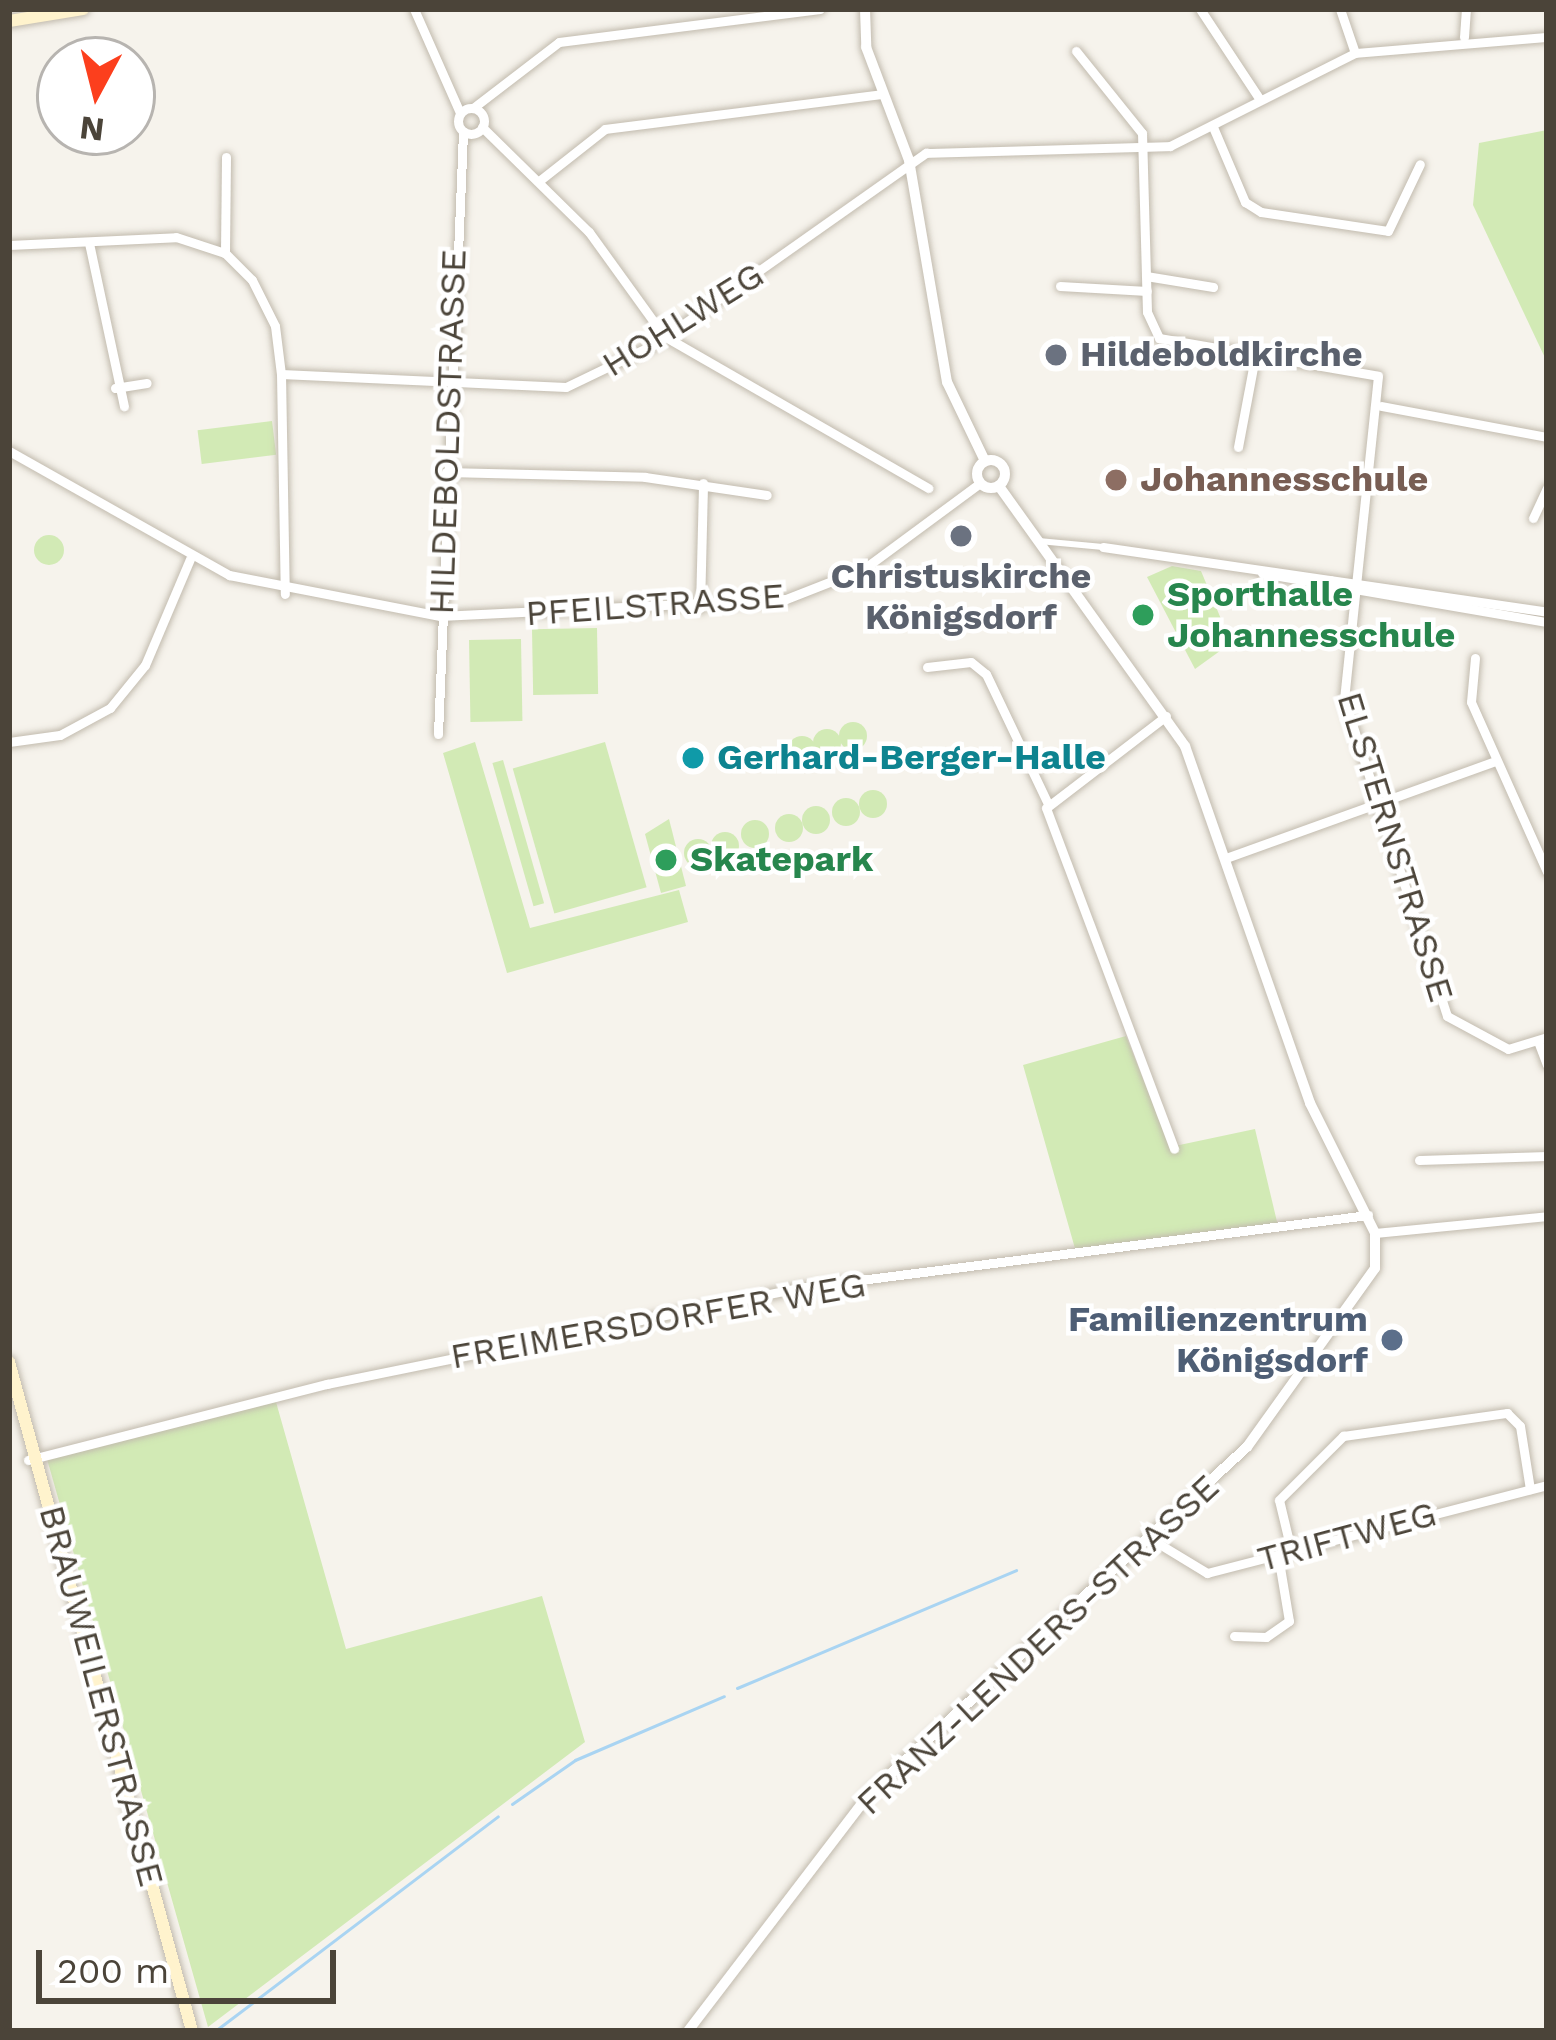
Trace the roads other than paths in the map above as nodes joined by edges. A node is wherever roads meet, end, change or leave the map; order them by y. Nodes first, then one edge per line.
1 (83, 9) edge
2 (414, 9) edge
3 (820, 9) edge
4 (865, 9) edge
5 (1200, 9) edge
6 (1340, 9) edge
7 (1466, 9) edge
8 (9, 21) edge
9 (1464, 37) junction
10 (1547, 37) edge
11 (1076, 51) dead end
12 (1355, 52) junction
13 (883, 94) junction
14 (1259, 98) junction
15 (473, 108) junction
16 (460, 112) junction
17 (1213, 127) junction
18 (482, 128) junction
19 (464, 132) junction
20 (1143, 149) junction
21 (226, 157) dead end
22 (909, 160) junction
23 (1420, 164) dead end
24 (539, 181) junction
25 (89, 243) junction
26 (9, 245) edge
27 (225, 253) junction
28 (1146, 275) junction
29 (1060, 286) dead end
30 (1213, 286) dead end
31 (1147, 291) junction
32 (664, 336) junction
33 (1256, 352) junction
34 (281, 374) junction
35 (450, 380) junction
36 (147, 383) dead end
37 (115, 388) junction
38 (124, 406) dead end
39 (1381, 406) junction
40 (1547, 437) edge
41 (1238, 447) dead end
42 (9, 451) edge
43 (985, 461) junction
44 (446, 472) junction
45 (704, 483) junction
46 (980, 483) junction
47 (999, 487) junction
48 (928, 488) dead end
49 (1547, 488) edge
50 (767, 494) dead end
51 (1533, 518) dead end
52 (1039, 541) junction
53 (1102, 548) joint
54 (190, 559) junction
55 (1250, 570) junction
56 (1353, 578) junction
57 (1351, 591) junction
58 (286, 594) junction
59 (700, 608) junction
60 (1547, 612) edge
61 (440, 616) junction
62 (1547, 622) edge
63 (1475, 658) dead end
64 (927, 668) dead end
65 (1166, 716) junction
66 (438, 734) dead end
67 (9, 742) edge
68 (1496, 761) junction
69 (1047, 802) junction
70 (1378, 806) junction
71 (1226, 858) junction
72 (1547, 872) edge
73 (1543, 1041) edge
74 (1547, 1065) edge
75 (1174, 1149) dead end
76 (1547, 1156) edge
77 (1419, 1160) dead end
78 (1368, 1216) junction
79 (1547, 1216) edge
80 (1375, 1233) junction
81 (9, 1362) edge
82 (32, 1459) junction
83 (1547, 1485) edge
84 (1531, 1489) junction
85 (1156, 1542) junction
86 (1291, 1550) junction
87 (1279, 1555) junction
88 (1234, 1636) dead end
89 (192, 2031) edge
90 (688, 2031) edge

1 - 8 main road
2 - 16 street, HILDEBOLDSTRASSE
3 - 15 street
4 - 13 street
5 - 14 street
6 - 12 street
7 - 9 street
9 - 10 street
9 - 12 street
11 - 20 street
12 - 14 street
13 - 22 street
13 - 24 street
14 - 17 street
15 - 16 street
15 - 18 street
16 - 19 street, HILDEBOLDSTRASSE
17 - 20 street
17 - 23 street
18 - 19 street
18 - 24 street
19 - 35 street, HILDEBOLDSTRASSE
20 - 22 street
20 - 28 street
21 - 27 street
22 - 32 street, HOHLWEG
22 - 43 street
24 - 32 street
25 - 26 street
25 - 27 street
25 - 37 street
27 - 34 street
28 - 30 street
28 - 31 street
29 - 31 street
31 - 33 street
32 - 35 street, HOHLWEG
32 - 48 street
33 - 39 street
33 - 41 street
34 - 35 street, HOHLWEG
34 - 58 street
35 - 44 street, HILDEBOLDSTRASSE
36 - 37 street
37 - 38 street
39 - 40 street
39 - 56 street, ELSTERNSTRASSE
42 - 54 street, PFEILSTRASSE
43 - 46 street
43 - 47 street
44 - 45 street
44 - 61 street, HILDEBOLDSTRASSE
45 - 50 street
45 - 59 street
46 - 47 street
46 - 59 street, PFEILSTRASSE
47 - 52 street
49 - 51 street
52 - 53 street
52 - 65 street
53 - 55 street
54 - 58 street, PFEILSTRASSE
54 - 67 street
55 - 56 street
55 - 57 street
56 - 57 street, ELSTERNSTRASSE
56 - 60 street
57 - 62 street
57 - 70 street, ELSTERNSTRASSE
58 - 61 street, PFEILSTRASSE
59 - 61 street, PFEILSTRASSE
61 - 66 street, HILDEBOLDSTRASSE
63 - 68 street
64 - 69 street
65 - 69 street
65 - 71 street
68 - 70 street
68 - 72 street
69 - 75 street
70 - 71 street
70 - 73 street, ELSTERNSTRASSE
71 - 78 street
73 - 74 street
76 - 77 street
78 - 80 street
78 - 82 street, FREIMERSDORFER WEG
79 - 80 street
80 - 85 street, FRANZ-LENDERS-STRASSE
81 - 82 main road, BRAUWEILERSTRASSE
82 - 89 main road, BRAUWEILERSTRASSE
83 - 84 street, TRIFTWEG
84 - 86 street, TRIFTWEG
84 - 86 street
85 - 87 street, TRIFTWEG
85 - 90 street, FRANZ-LENDERS-STRASSE
86 - 87 street, TRIFTWEG
87 - 88 street

